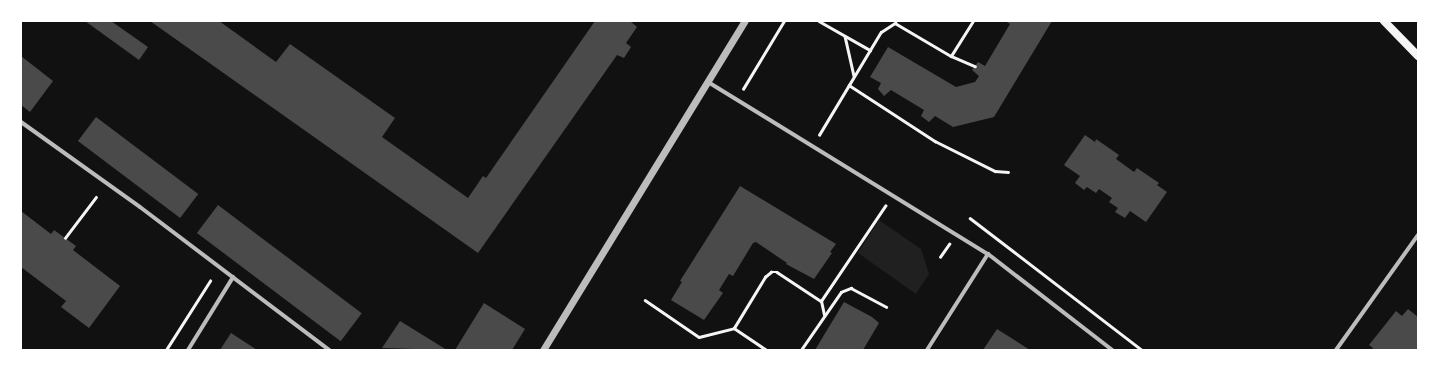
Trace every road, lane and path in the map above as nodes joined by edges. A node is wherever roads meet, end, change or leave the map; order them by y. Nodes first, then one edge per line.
1 (744, 21) edge
2 (784, 21) edge
3 (819, 21) edge
4 (973, 21) edge
5 (1384, 21) edge
6 (845, 36) junction
7 (870, 50) junction
8 (951, 56) junction
9 (1418, 56) edge
10 (974, 66) dead end
11 (854, 76) junction
12 (708, 82) junction
13 (746, 84) dead end
14 (849, 86) junction
15 (21, 122) edge
16 (807, 145) junction
17 (1008, 172) dead end
18 (96, 196) dead end
19 (885, 206) dead end
20 (970, 218) dead end
21 (1418, 235) edge
22 (65, 238) dead end
23 (949, 244) dead end
24 (988, 254) junction
25 (940, 257) dead end
26 (233, 278) junction
27 (210, 281) dead end
28 (644, 300) dead end
29 (821, 301) junction
30 (886, 307) dead end
31 (824, 315) junction
32 (734, 328) junction
33 (166, 350) edge
34 (188, 350) edge
35 (329, 350) edge
36 (543, 350) edge
37 (767, 350) edge
38 (801, 350) edge
39 (927, 350) edge
40 (1112, 350) edge
41 (1142, 350) edge
42 (1336, 350) edge

1 - 12 street
2 - 13 path
3 - 6 path
4 - 8 path
5 - 9 main road
6 - 7 path
6 - 11 path
7 - 8 path
7 - 11 path
8 - 10 path
11 - 14 path
12 - 16 street
12 - 36 street
14 - 16 path
14 - 17 path
15 - 26 street
16 - 24 street
18 - 22 path
19 - 29 path
20 - 41 path
21 - 42 street
23 - 25 path
24 - 39 street
24 - 40 street
26 - 34 street
26 - 35 street
27 - 33 path
28 - 32 path
29 - 31 path
29 - 32 path
30 - 31 path
31 - 38 path
32 - 37 path

